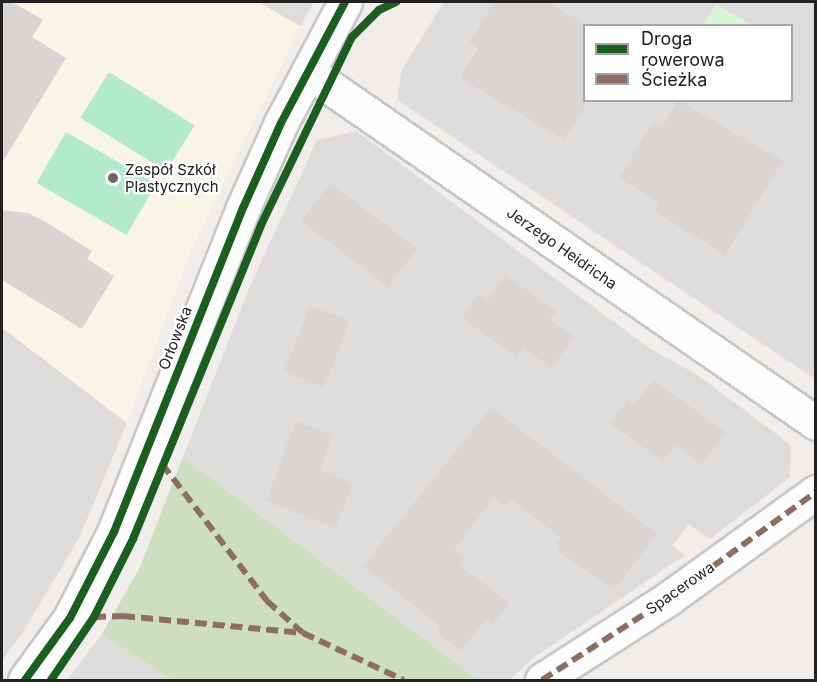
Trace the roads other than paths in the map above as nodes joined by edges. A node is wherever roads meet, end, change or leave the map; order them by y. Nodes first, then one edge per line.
1 (345, 2) edge
2 (308, 72) junction
3 (816, 423) edge
4 (816, 492) edge
5 (25, 681) edge
6 (542, 681) edge

1 - 2 street, Orłowska
2 - 3 street, Jerzego Heidricha
2 - 5 street, Orłowska
4 - 6 street, Spacerowa

